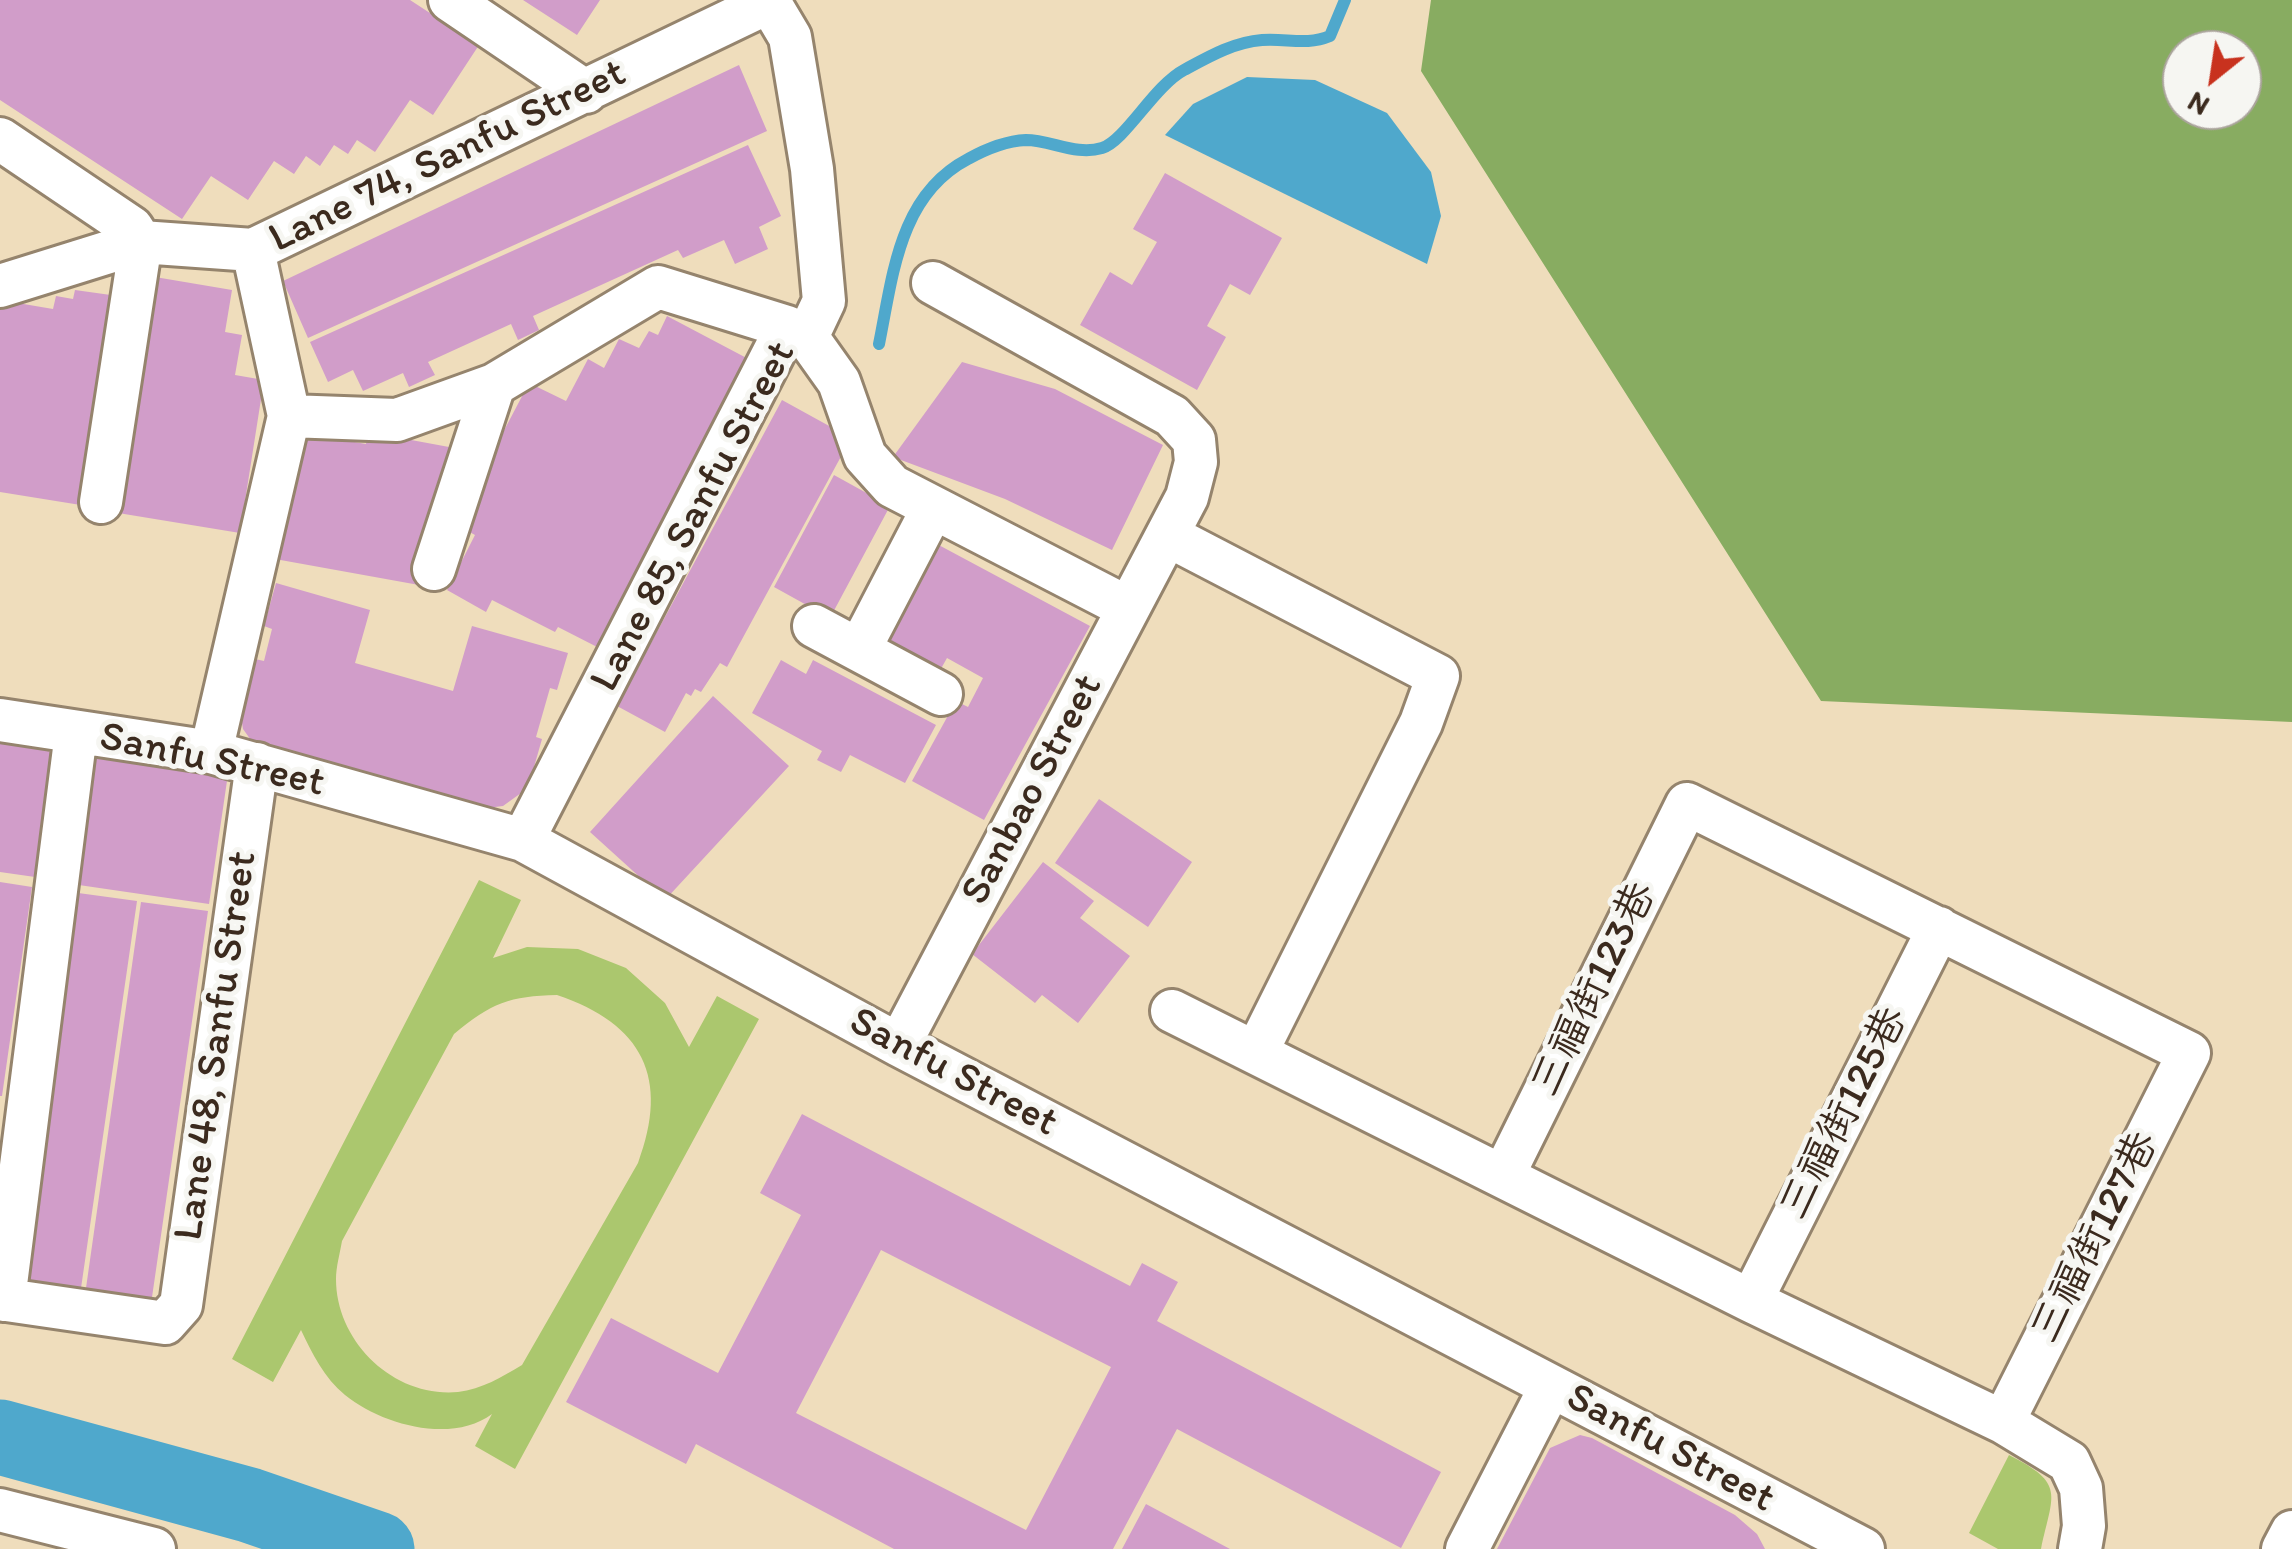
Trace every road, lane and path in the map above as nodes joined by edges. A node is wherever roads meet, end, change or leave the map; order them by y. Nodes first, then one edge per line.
1 (450, 0) edge
2 (768, 1) edge
3 (586, 92) junction
4 (0, 139) edge
5 (142, 242) junction
6 (253, 250) junction
7 (933, 282) dead end
8 (0, 286) edge
9 (797, 332) junction
10 (494, 385) junction
11 (289, 416) junction
12 (100, 502) dead end
13 (933, 508) junction
14 (1167, 535) junction
15 (434, 570) dead end
16 (1128, 608) junction
17 (814, 626) dead end
18 (859, 650) junction
19 (941, 694) dead end
20 (0, 720) edge
21 (76, 732) junction
22 (211, 752) junction
23 (257, 764) junction
24 (523, 840) junction
25 (1938, 928) junction
26 (1172, 1011) dead end
27 (899, 1046) junction
28 (1256, 1053) junction
29 (1503, 1176) junction
30 (2, 1299) edge
31 (1752, 1301) junction
32 (1551, 1386) junction
33 (2002, 1422) junction
34 (2080, 1488) junction
35 (0, 1510) edge
36 (2292, 1532) edge
37 (1817, 1539) edge
38 (154, 1549) edge
39 (1467, 1549) edge
40 (1862, 1549) edge
41 (2050, 1549) edge
42 (2080, 1549) edge
43 (2284, 1549) edge

1 - 3 street
2 - 3 street, Lane 74, Sanfu Street
2 - 9 street
3 - 6 street, Lane 74, Sanfu Street
4 - 5 street
5 - 6 street, Lane 74, Sanfu Street
5 - 8 street, Lane 74, Sanfu Street
5 - 12 street
6 - 11 street
7 - 14 street, Sanbao Street
9 - 10 street
9 - 13 street, Lane 85, Sanfu Street
9 - 24 street, Lane 85, Sanfu Street
10 - 11 street
10 - 15 street
11 - 22 street
13 - 16 street, Lane 85, Sanfu Street
13 - 18 street
14 - 16 street, Sanbao Street
14 - 28 street
16 - 27 street, Sanbao Street
17 - 18 street
18 - 19 street
20 - 21 street, Sanfu Street
21 - 22 street, Sanfu Street
21 - 30 street
22 - 23 street, Sanfu Street
23 - 24 street, Sanfu Street
23 - 30 street, Lane 48, Sanfu Street
24 - 27 street, Sanfu Street
25 - 29 street, 三福街123巷
25 - 31 street, 三福街125巷
25 - 33 street, 三福街127巷
26 - 28 street
27 - 32 street, Sanfu Street
28 - 29 street
29 - 31 street
31 - 33 street
32 - 37 street, Sanfu Street
32 - 39 street
33 - 34 street
34 - 41 street
34 - 42 street
35 - 38 street
36 - 43 street
37 - 40 street, Sanfu Street

